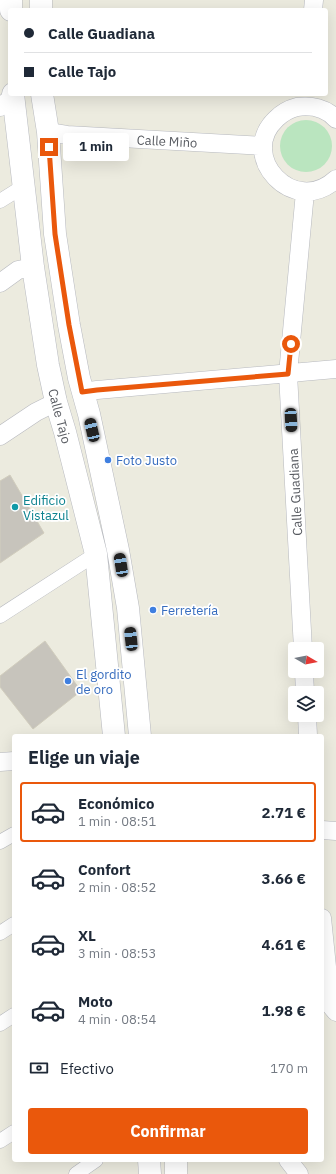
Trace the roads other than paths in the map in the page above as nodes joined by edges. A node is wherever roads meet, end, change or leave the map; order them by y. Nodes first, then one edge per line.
1 (42, 96) edge
2 (9, 99) edge
3 (305, 100) edge
4 (336, 119) edge
5 (48, 132) junction
6 (263, 146) junction
7 (336, 179) edge
8 (24, 186) junction
9 (305, 192) junction
10 (0, 202) edge
11 (33, 267) junction
12 (0, 282) edge
13 (336, 370) edge
14 (288, 374) junction
15 (82, 392) junction
16 (56, 402) junction
17 (0, 436) edge
18 (96, 554) junction
19 (0, 616) edge
20 (303, 642) edge
21 (307, 722) edge
22 (114, 734) edge
23 (140, 734) edge
24 (308, 734) edge
25 (12, 761) edge
26 (0, 762) edge
27 (324, 830) edge
28 (336, 831) edge
29 (12, 835) edge
30 (0, 842) edge
31 (12, 925) edge
32 (0, 933) edge
33 (324, 938) edge
34 (336, 1012) edge
35 (12, 1016) edge
36 (0, 1024) edge
37 (12, 1133) edge
38 (0, 1141) edge
39 (93, 1162) edge
40 (150, 1162) edge
41 (176, 1162) edge
42 (290, 1162) edge
43 (76, 1174) edge
44 (150, 1174) edge
45 (176, 1174) edge
46 (299, 1174) edge

1 - 5 street, Calle Tajo
2 - 8 street, Calle Tajo
3 - 4 street
3 - 6 street
5 - 6 street, Calle Miño
5 - 15 street, Calle Tajo
6 - 9 street
7 - 9 street
8 - 10 street
8 - 11 street, Calle Tajo
9 - 14 street, Calle Guadiana
11 - 12 street
11 - 16 street, Calle Tajo
13 - 14 street
14 - 15 street
14 - 20 street, Calle Guadiana
15 - 23 street, Calle Tajo
16 - 17 street
16 - 18 street, Calle Tajo
18 - 19 street
18 - 22 street, Calle Tajo
21 - 24 street
25 - 26 street
27 - 28 street
29 - 30 street
31 - 32 street
33 - 34 street
35 - 36 street
37 - 38 street
39 - 43 street
40 - 44 street
41 - 45 street
42 - 46 street

